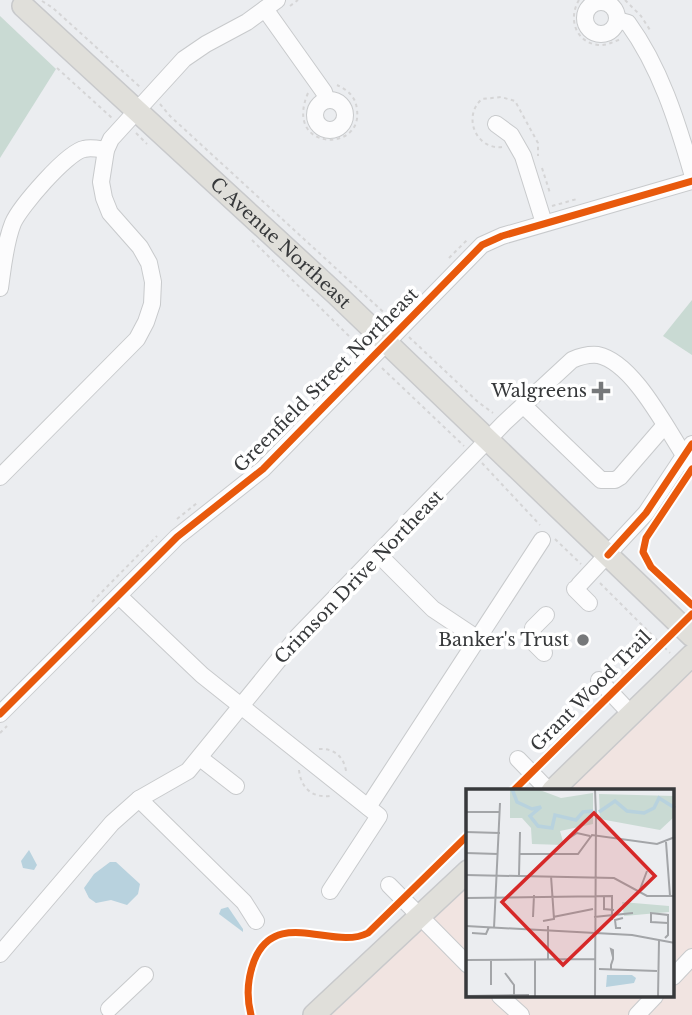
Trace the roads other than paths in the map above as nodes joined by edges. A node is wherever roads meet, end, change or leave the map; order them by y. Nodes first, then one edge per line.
1 (27, 2) edge
2 (271, 4) edge
3 (617, 20) dead end
4 (326, 100) dead end
5 (134, 119) junction
6 (496, 124) dead end
7 (106, 150) junction
8 (692, 173) edge
9 (692, 181) edge
10 (544, 223) junction
11 (0, 288) edge
12 (387, 344) junction
13 (523, 405) junction
14 (666, 425) junction
15 (488, 441) junction
16 (689, 456) edge
17 (0, 477) edge
18 (542, 540) dead end
19 (378, 554) junction
20 (608, 555) junction
21 (119, 596) junction
22 (589, 603) dead end
23 (546, 615) dead end
24 (686, 631) edge
25 (478, 639) junction
26 (544, 653) dead end
27 (692, 655) edge
28 (599, 680) dead end
29 (241, 706) junction
30 (0, 714) edge
31 (631, 714) junction
32 (200, 758) junction
33 (518, 759) dead end
34 (236, 786) dead end
35 (548, 789) edge
36 (552, 789) edge
37 (139, 799) junction
38 (368, 807) junction
39 (466, 874) edge
40 (389, 885) dead end
41 (331, 891) dead end
42 (420, 918) junction
43 (256, 921) dead end
44 (0, 954) edge
45 (692, 957) edge
46 (466, 963) edge
47 (145, 975) dead end
48 (674, 976) edge
49 (502, 998) edge
50 (653, 998) edge
51 (110, 1009) dead end
52 (314, 1015) edge
53 (521, 1015) edge
54 (637, 1015) edge

1 - 5 main road, C Avenue Northeast
2 - 4 street
2 - 5 street
3 - 8 street
5 - 7 street
5 - 12 main road, C Avenue Northeast
6 - 10 street
7 - 11 street
7 - 17 street
9 - 10 street, Greenfield Street Northeast
10 - 12 street, Greenfield Street Northeast
12 - 15 main road, C Avenue Northeast
12 - 21 street, Greenfield Street Northeast
13 - 14 street, Crimson Drive Northeast
13 - 14 street
13 - 15 street, Crimson Drive Northeast
14 - 16 street, Crimson Drive Northeast
15 - 19 street, Crimson Drive Northeast
15 - 20 main road, C Avenue Northeast
16 - 20 street
18 - 25 street
19 - 25 street
19 - 29 street, Crimson Drive Northeast
20 - 22 street
20 - 24 main road, C Avenue Northeast
21 - 29 street
21 - 30 street, Greenfield Street Northeast
23 - 26 street
25 - 38 street
27 - 31 main road
28 - 31 street
29 - 32 street, Crimson Drive Northeast
29 - 38 street
31 - 36 main road
32 - 34 street
32 - 37 street, Crimson Drive Northeast
33 - 35 street
37 - 43 street
37 - 44 street, Crimson Drive Northeast
38 - 41 street
39 - 42 main road
40 - 42 street
42 - 46 street
42 - 52 main road
45 - 48 street
47 - 51 street
49 - 53 street
50 - 54 street

